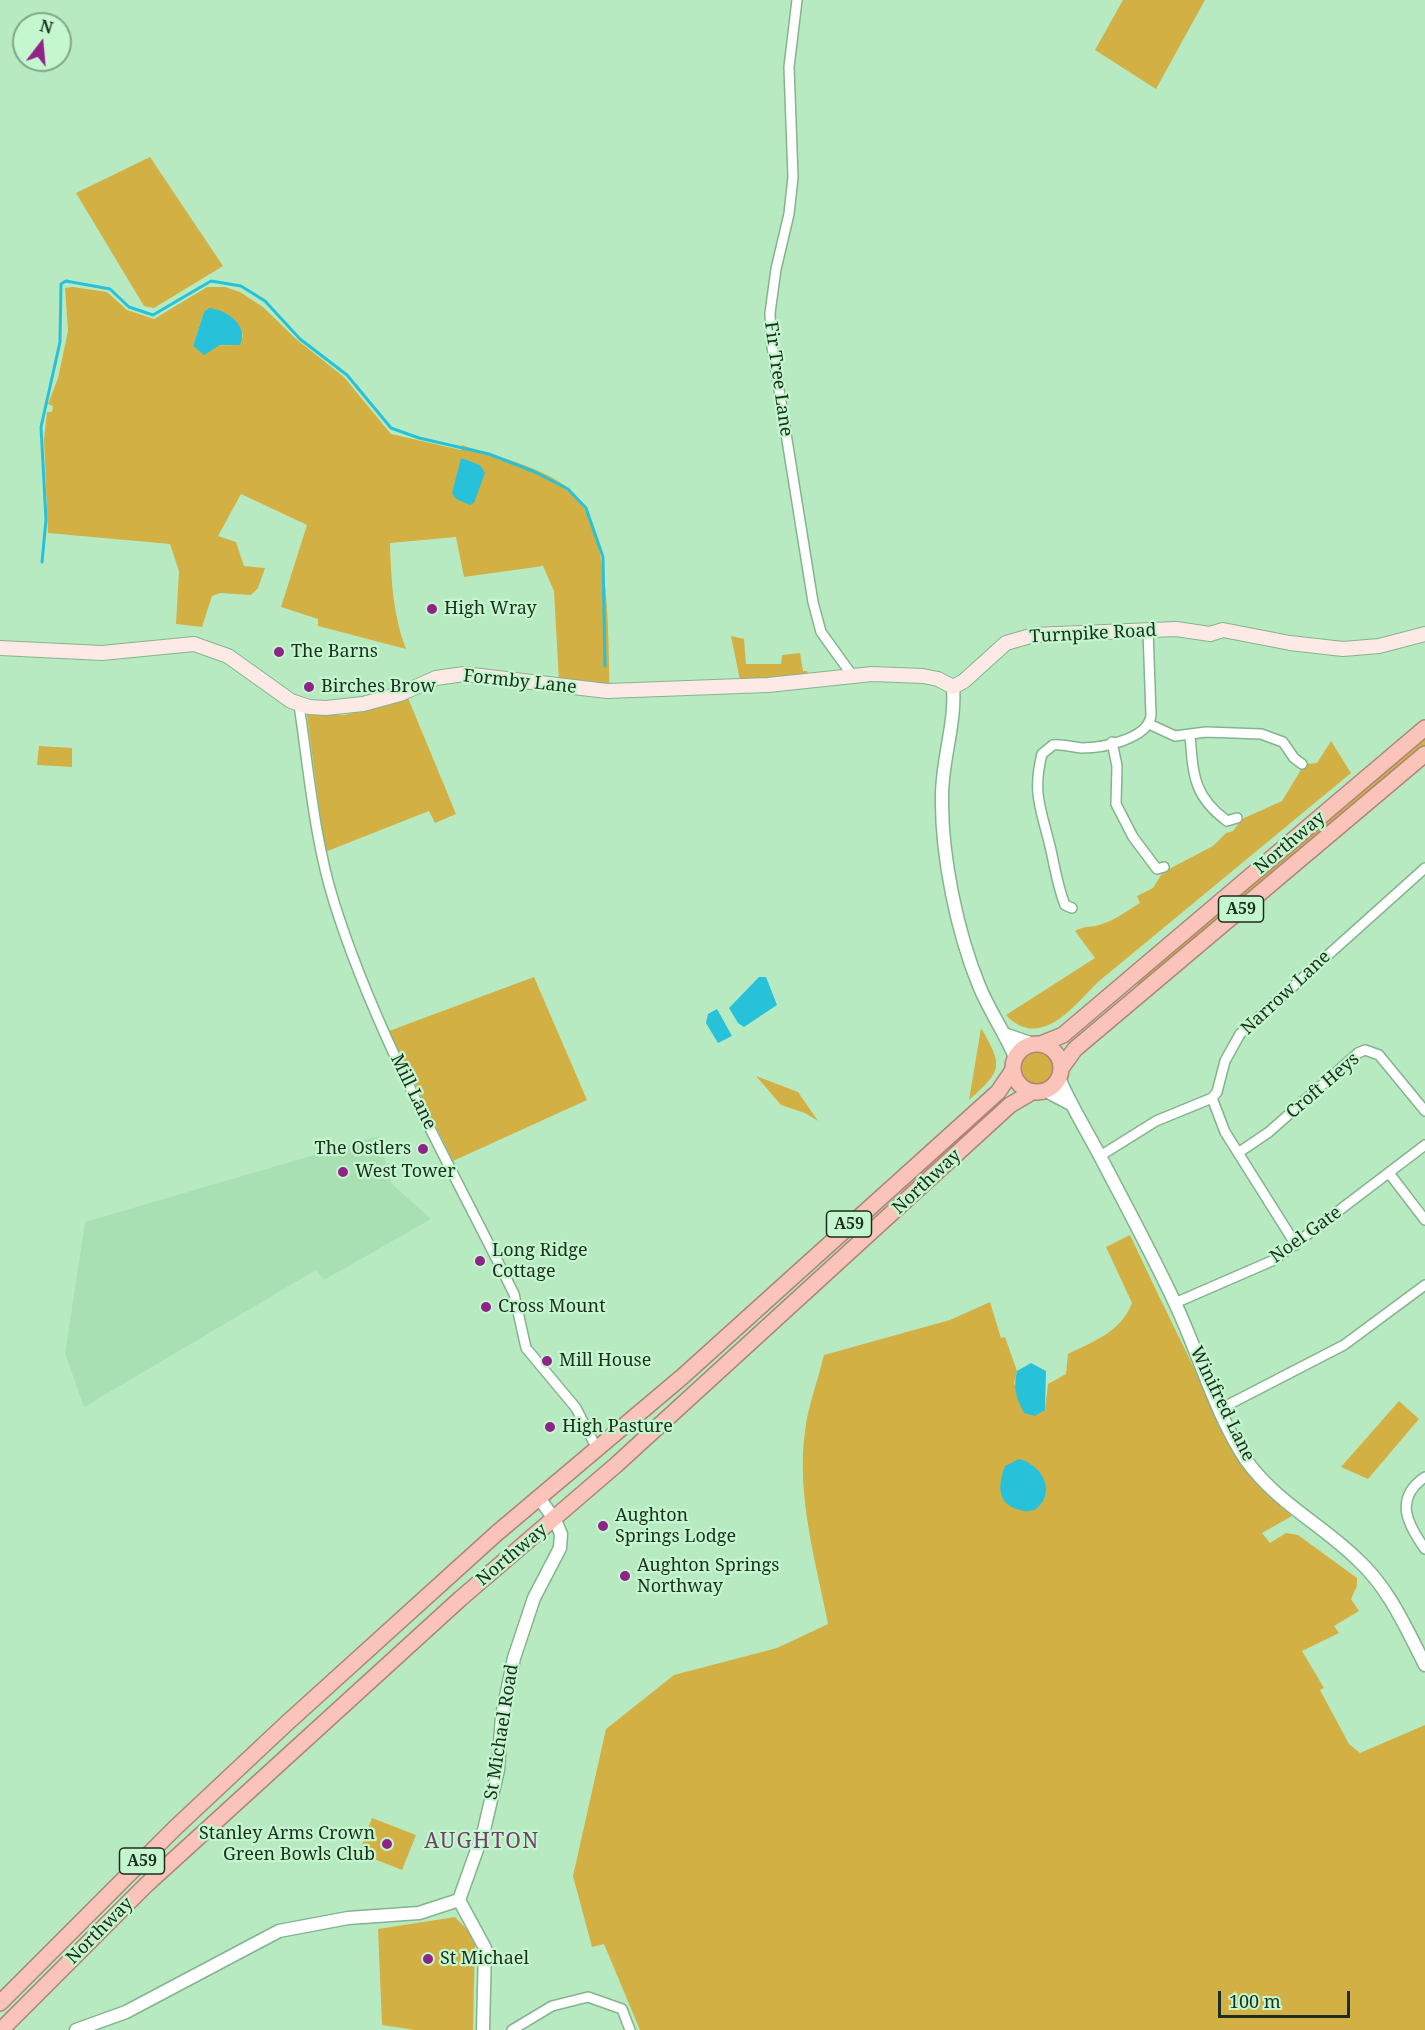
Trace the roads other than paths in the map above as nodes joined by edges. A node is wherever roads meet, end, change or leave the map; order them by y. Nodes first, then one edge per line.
1 (797, 0) edge
2 (1148, 630) junction
3 (1425, 634) edge
4 (0, 648) edge
5 (852, 675) junction
6 (953, 687) junction
7 (299, 705) junction
8 (1149, 724) junction
9 (1425, 728) edge
10 (1190, 734) junction
11 (1112, 742) junction
12 (1425, 754) edge
13 (1302, 764) dead end
14 (1231, 822) dead end
15 (1421, 857) dead end
16 (1425, 868) edge
17 (1158, 871) dead end
18 (1065, 909) dead end
19 (1004, 1034) junction
20 (1037, 1044) junction
21 (1014, 1064) junction
22 (1060, 1072) junction
23 (1039, 1091) junction
24 (1212, 1098) junction
25 (1069, 1103) junction
26 (1425, 1111) edge
27 (1425, 1145) edge
28 (1238, 1153) junction
29 (1100, 1156) junction
30 (1389, 1173) junction
31 (1425, 1220) edge
32 (1296, 1245) junction
33 (1425, 1285) edge
34 (1175, 1303) junction
35 (1220, 1409) junction
36 (601, 1447) junction
37 (616, 1465) junction
38 (1425, 1478) edge
39 (538, 1498) junction
40 (555, 1520) junction
41 (1425, 1549) edge
42 (1425, 1665) edge
43 (459, 1900) junction
44 (0, 2003) edge
45 (1, 2030) edge
46 (76, 2030) edge
47 (483, 2030) edge
48 (512, 2030) edge
49 (630, 2030) edge

1 - 5 street, Fir Tree Lane
2 - 3 main road, Turnpike Road
2 - 6 main road, Turnpike Road
2 - 8 street
4 - 7 main road, Formby Lane
5 - 6 main road, Formby Lane
5 - 7 main road, Formby Lane
6 - 19 street
7 - 36 street, Mill Lane
8 - 10 street
8 - 11 street
9 - 20 highway, Northway / A59
10 - 13 street
10 - 14 street
11 - 17 street
11 - 18 street
12 - 22 highway, Northway / A59
15 - 16 street, Narrow Lane
16 - 24 street, Narrow Lane
19 - 20 street
19 - 21 street
20 - 21 highway, A59
20 - 22 highway
21 - 23 highway
21 - 36 highway, Northway / A59
22 - 23 highway, A59
22 - 25 street, Winifred Lane
23 - 25 street
23 - 37 highway, Northway / A59
24 - 28 street
24 - 29 street
25 - 29 street, Winifred Lane
26 - 28 street, Croft Heys
27 - 30 street, Noel Gate
28 - 32 street
29 - 34 street, Winifred Lane
30 - 31 street
30 - 32 street, Noel Gate
32 - 34 street, Noel Gate
33 - 35 street
34 - 35 street, Winifred Lane
35 - 42 street, Winifred Lane
36 - 37 highway
36 - 39 highway, Northway / A59
37 - 40 highway, Northway / A59
38 - 41 street
39 - 40 street
39 - 44 highway, Northway / A59
40 - 43 street, St Michael Road
40 - 45 highway, Northway / A59
43 - 46 street
43 - 47 street
48 - 49 street

